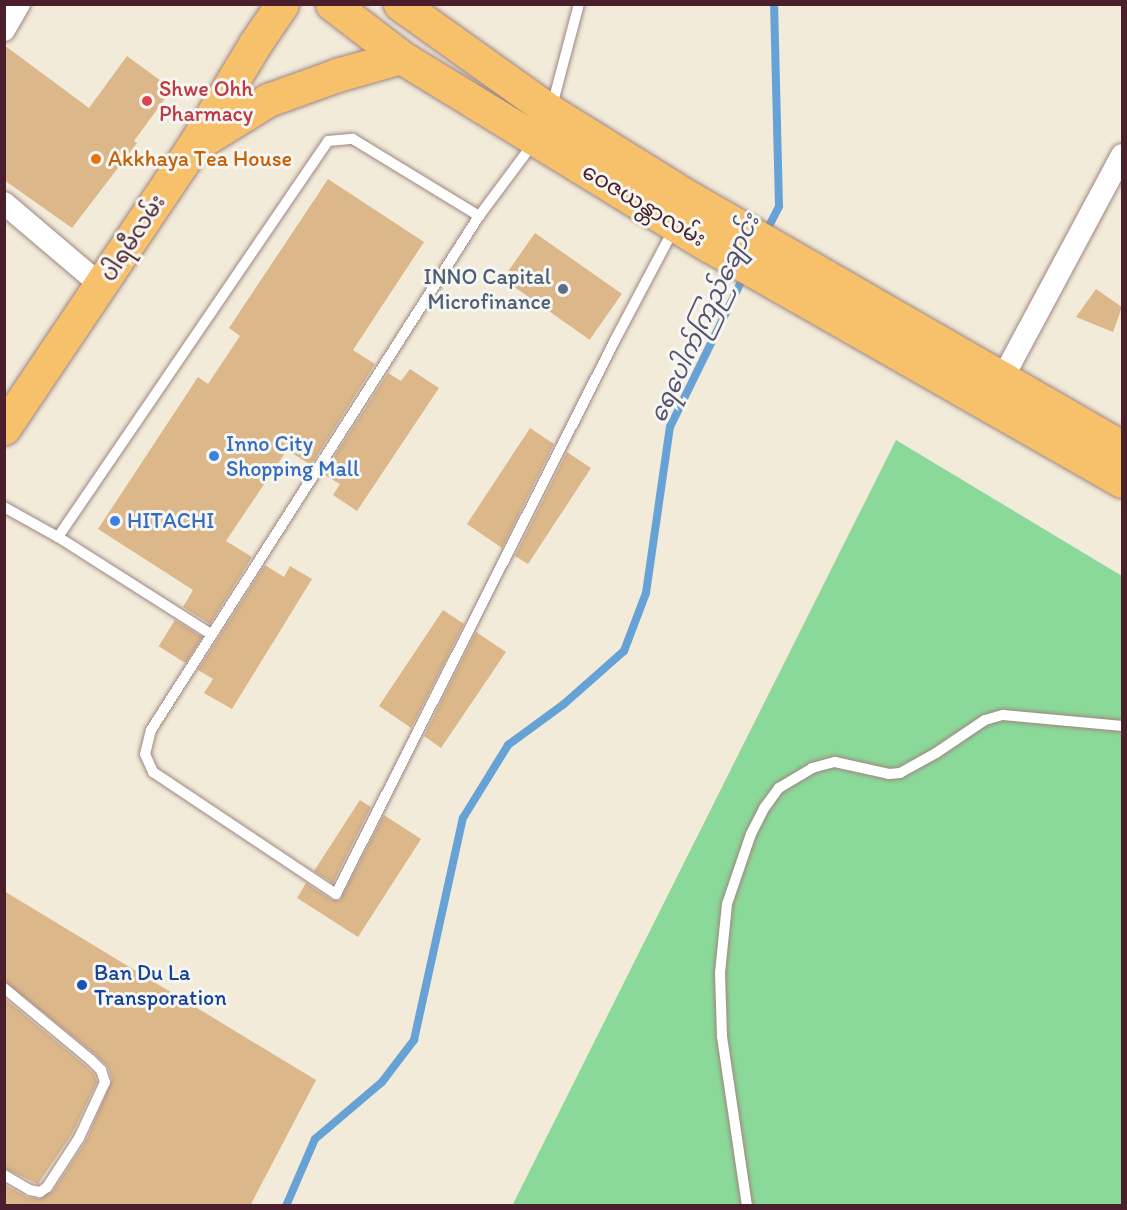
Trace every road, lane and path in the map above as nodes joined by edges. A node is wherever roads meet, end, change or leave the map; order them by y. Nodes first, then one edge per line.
1 (19, 4) edge
2 (263, 4) edge
3 (282, 4) edge
4 (332, 4) edge
5 (579, 4) edge
6 (411, 10) edge
7 (4, 30) edge
8 (255, 44) junction
9 (401, 57) junction
10 (543, 125) junction
11 (194, 146) junction
12 (1122, 155) edge
13 (4, 203) edge
14 (683, 211) junction
15 (479, 216) junction
16 (794, 276) junction
17 (102, 286) junction
18 (1002, 379) junction
19 (4, 428) edge
20 (1122, 447) edge
21 (1122, 481) edge
22 (4, 507) edge
23 (58, 537) junction
24 (211, 634) junction
25 (1122, 726) edge
26 (4, 988) edge
27 (4, 1175) edge
28 (747, 1206) edge

1 - 7 street
2 - 8 main road
3 - 8 main road, ပါရမီလမ်း
4 - 9 main road, ဝေဇယန္တာလမ်း
5 - 10 lane
6 - 10 main road, ဝေဇယန္တာလမ်း
8 - 11 main road, ပါရမီလမ်း
9 - 10 main road, ဝေဇယန္တာလမ်း
9 - 11 main road
10 - 14 main road, ဝေဇယန္တာလမ်း
10 - 15 lane
11 - 17 main road, ပါရမီလမ်း
12 - 18 street
13 - 17 street
14 - 16 main road, ဝေဇယန္တာလမ်း
14 - 24 lane
15 - 23 lane
15 - 24 lane
16 - 18 main road, ဝေဇယန္တာလမ်း
16 - 21 main road, ဝေဇယန္တာလမ်း
17 - 19 main road, ပါရမီလမ်း
18 - 20 main road, ဝေဇယန္တာလမ်း
22 - 23 lane
23 - 24 lane
25 - 28 lane
26 - 27 lane

